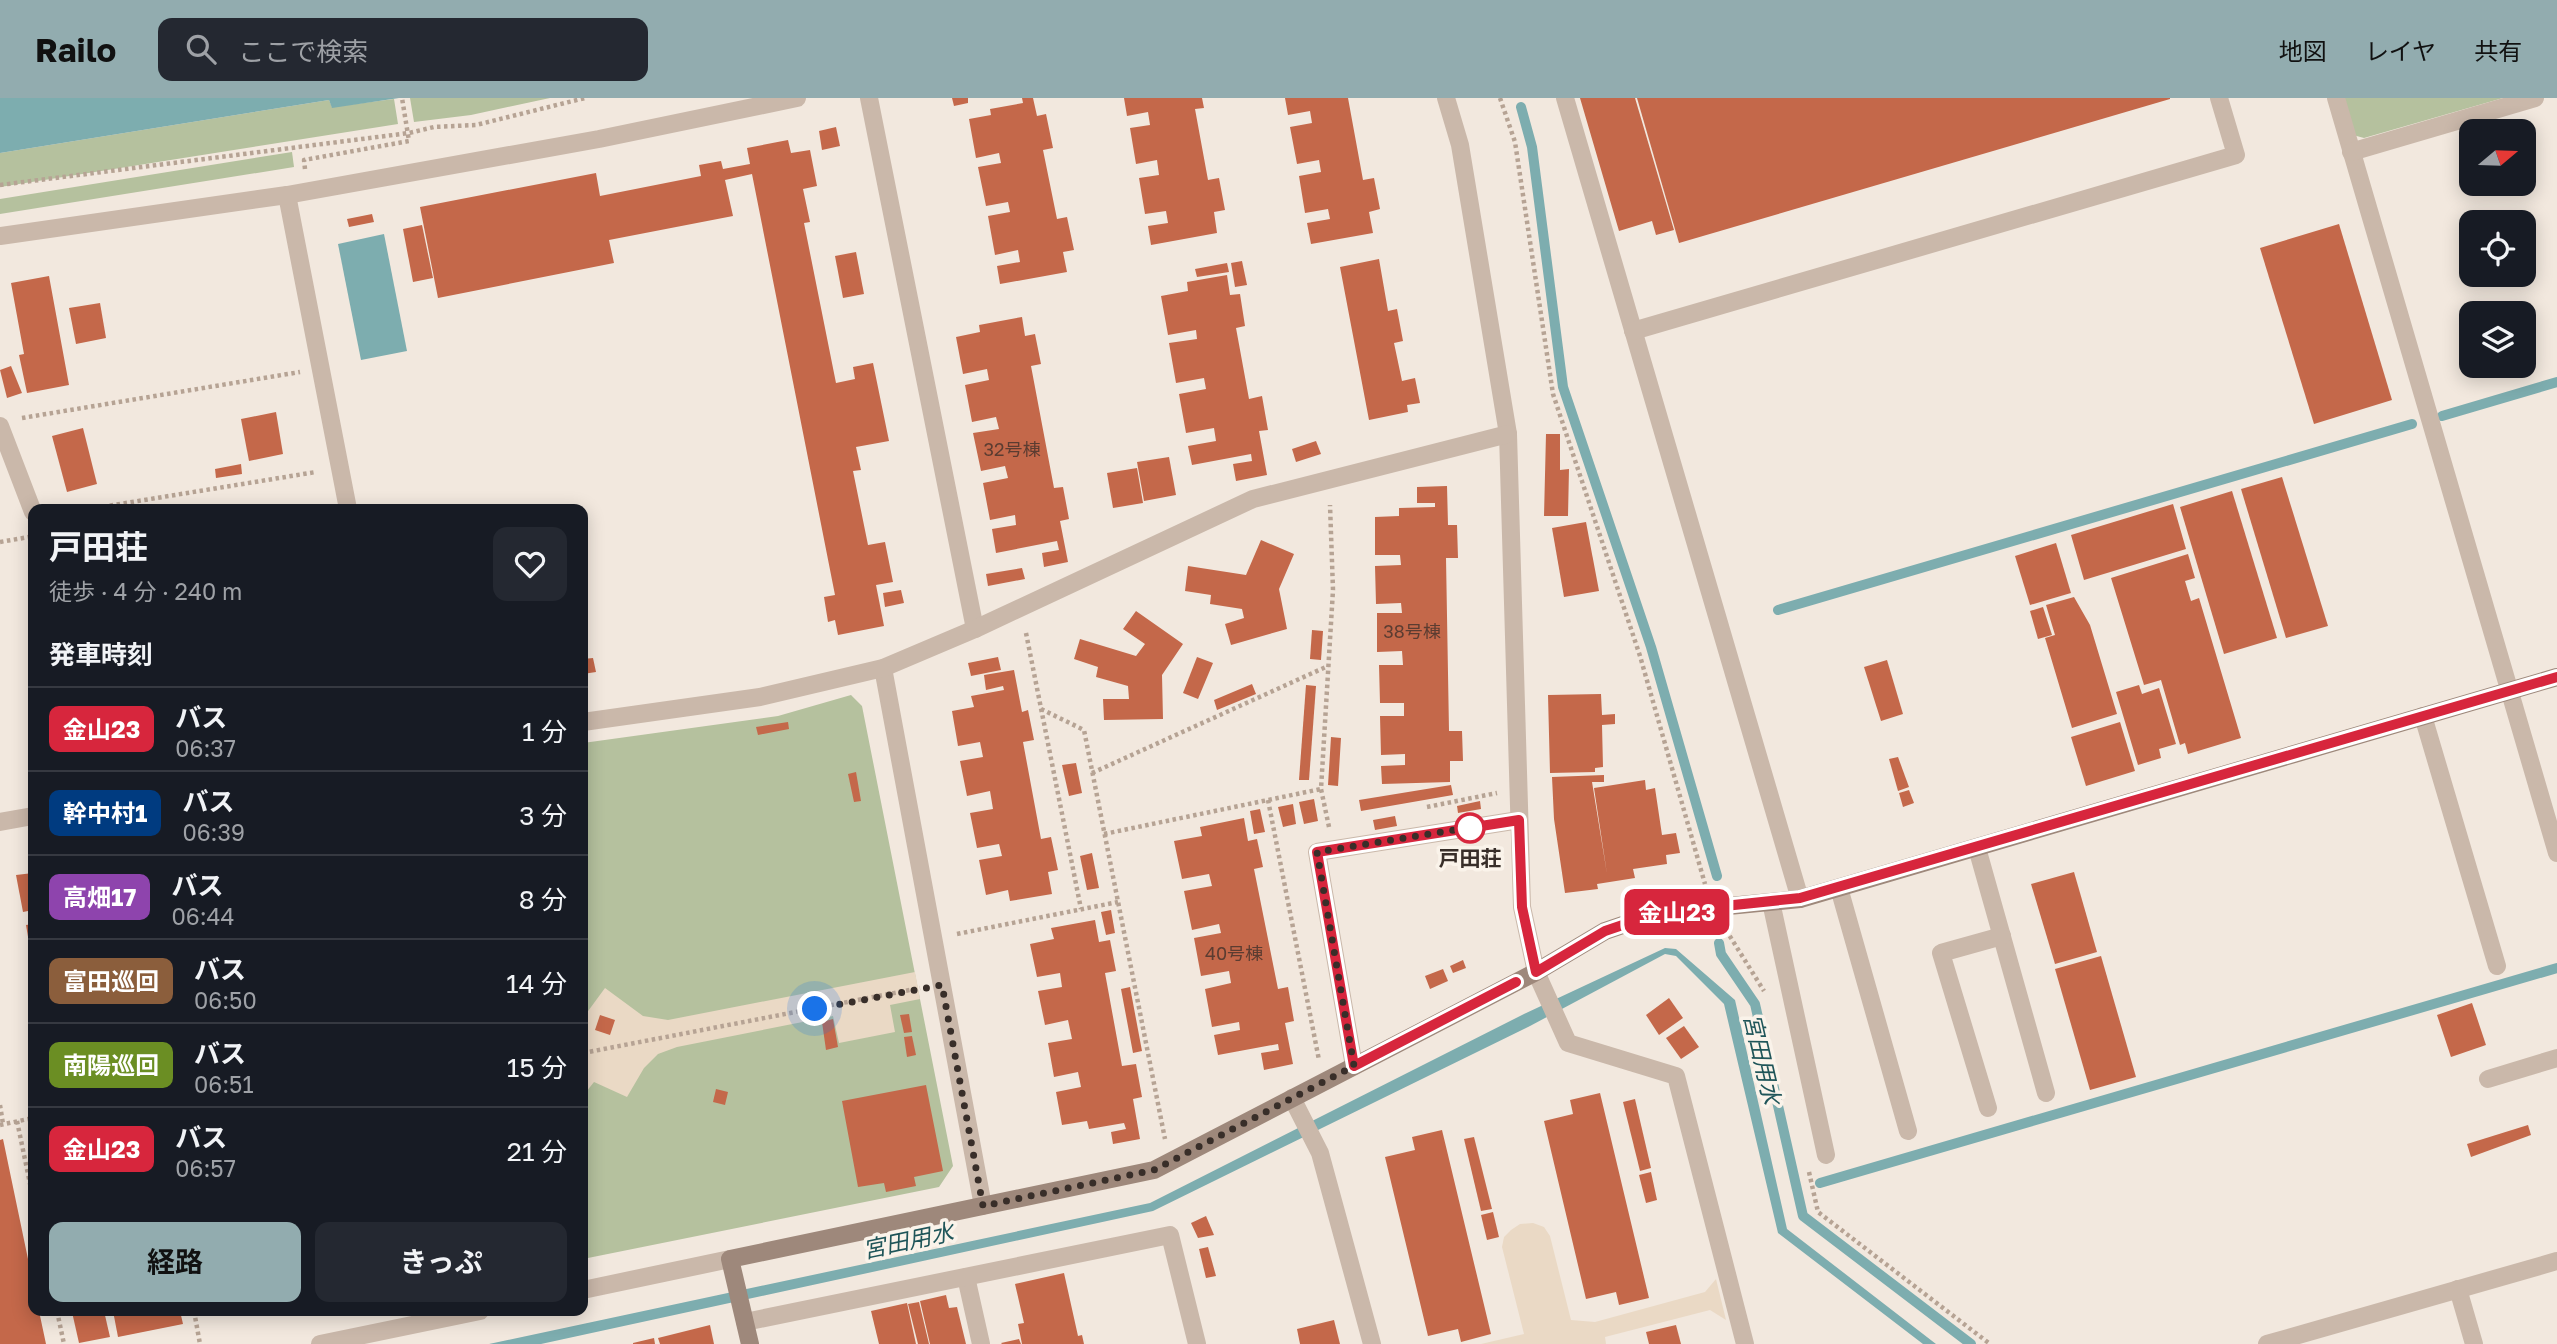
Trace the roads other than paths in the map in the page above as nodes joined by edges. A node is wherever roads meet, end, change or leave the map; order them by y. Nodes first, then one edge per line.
1 (797, 98) edge
2 (869, 98) edge
3 (1446, 98) edge
4 (1565, 98) edge
5 (2219, 98) edge
6 (2336, 98) edge
7 (2535, 98) edge
8 (2351, 152) junction
9 (287, 195) junction
10 (0, 236) edge
11 (1633, 331) junction
12 (7, 423) edge
13 (1508, 434) junction
14 (31, 504) edge
15 (347, 504) edge
16 (975, 629) junction
17 (883, 668) junction
18 (2557, 677) edge
19 (2509, 691) junction
20 (2423, 716) junction
21 (588, 721) edge
22 (28, 817) edge
23 (1519, 820) junction
24 (0, 822) edge
25 (1977, 848) junction
26 (2557, 853) edge
27 (1839, 888) junction
28 (1800, 898) junction
29 (1771, 902) junction
30 (2002, 936) junction
31 (2497, 966) dead end
32 (1536, 972) junction
33 (2557, 1058) edge
34 (1354, 1066) junction
35 (2488, 1079) dead end
36 (2046, 1093) dead end
37 (1292, 1098) junction
38 (1988, 1108) dead end
39 (1908, 1131) dead end
40 (1826, 1155) dead end
41 (983, 1206) junction
42 (730, 1259) junction
43 (2557, 1261) edge
44 (966, 1278) junction
45 (588, 1289) edge
46 (2458, 1289) junction
47 (743, 1314) junction
48 (456, 1316) edge
49 (320, 1344) edge
50 (750, 1344) edge
51 (982, 1344) edge
52 (1197, 1344) edge
53 (1372, 1344) edge
54 (1745, 1344) edge
55 (2267, 1344) edge
56 (2474, 1344) edge

1 - 9 street
2 - 16 street
3 - 13 street
4 - 11 street
5 - 11 street
6 - 8 street
7 - 8 street
8 - 19 street
9 - 10 street
9 - 15 street
11 - 28 street
12 - 14 street
13 - 16 street
13 - 23 street
16 - 17 street
17 - 21 street
17 - 41 street
18 - 19 street
19 - 20 street
19 - 26 street
20 - 25 street
20 - 31 street
22 - 24 street
23 - 32 street
23 - 34 street
25 - 27 street
25 - 30 street
27 - 28 street
27 - 39 street
28 - 29 street
29 - 32 street
29 - 40 street
30 - 36 street
30 - 38 street
32 - 34 street
32 - 54 street
33 - 35 street
34 - 37 street
37 - 41 street
37 - 53 street
41 - 42 street
42 - 45 street
42 - 47 street
43 - 46 street
44 - 47 street
44 - 51 street
44 - 52 street
46 - 55 street
46 - 56 street
47 - 50 street
48 - 49 street

